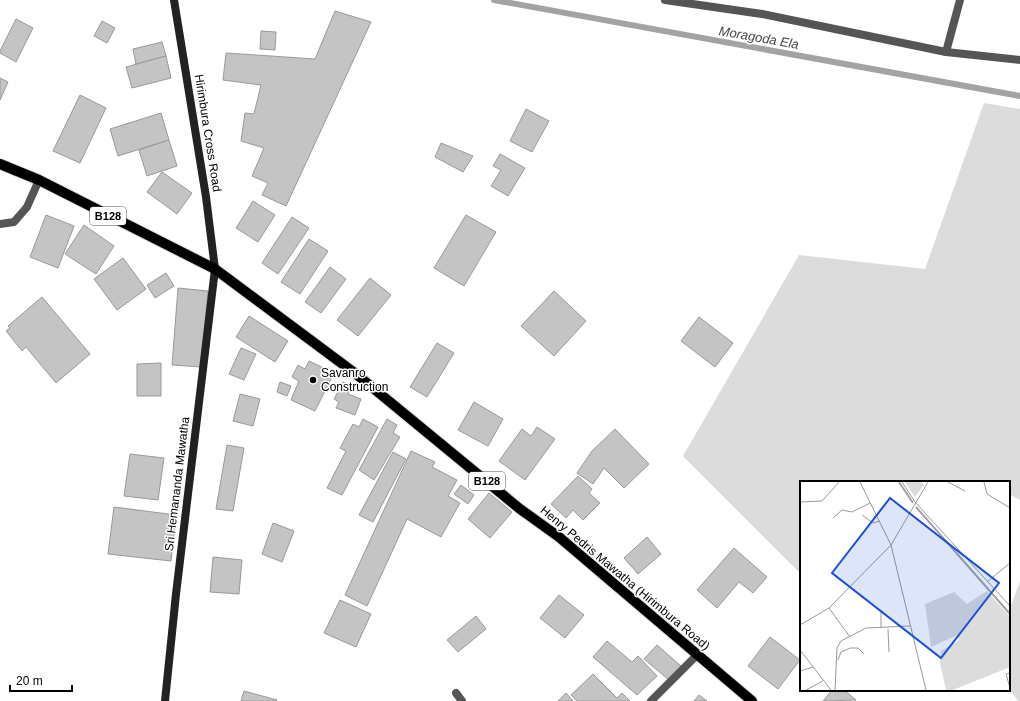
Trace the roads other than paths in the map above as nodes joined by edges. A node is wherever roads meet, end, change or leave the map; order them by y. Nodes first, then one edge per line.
1 (174, 0) edge
2 (665, 0) edge
3 (960, 0) edge
4 (946, 52) junction
5 (1020, 60) edge
6 (0, 164) edge
7 (39, 180) junction
8 (0, 224) edge
9 (215, 269) junction
10 (697, 655) junction
11 (456, 693) dead end
12 (165, 701) edge
13 (462, 701) edge
14 (651, 701) edge
15 (752, 701) edge

1 - 9 main road, Hirimbura Cross Road
2 - 4 street
3 - 4 street
4 - 5 street
6 - 7 main road, B128
7 - 8 street
7 - 9 main road, B128
9 - 10 main road, Henry Pedris Mawatha (Hirimbura Road) / B128
9 - 12 main road, Sri Hemananda Mawatha
10 - 14 street
10 - 15 main road, Henry Pedris Mawatha (Hirimbura Road) / B128
11 - 13 street

